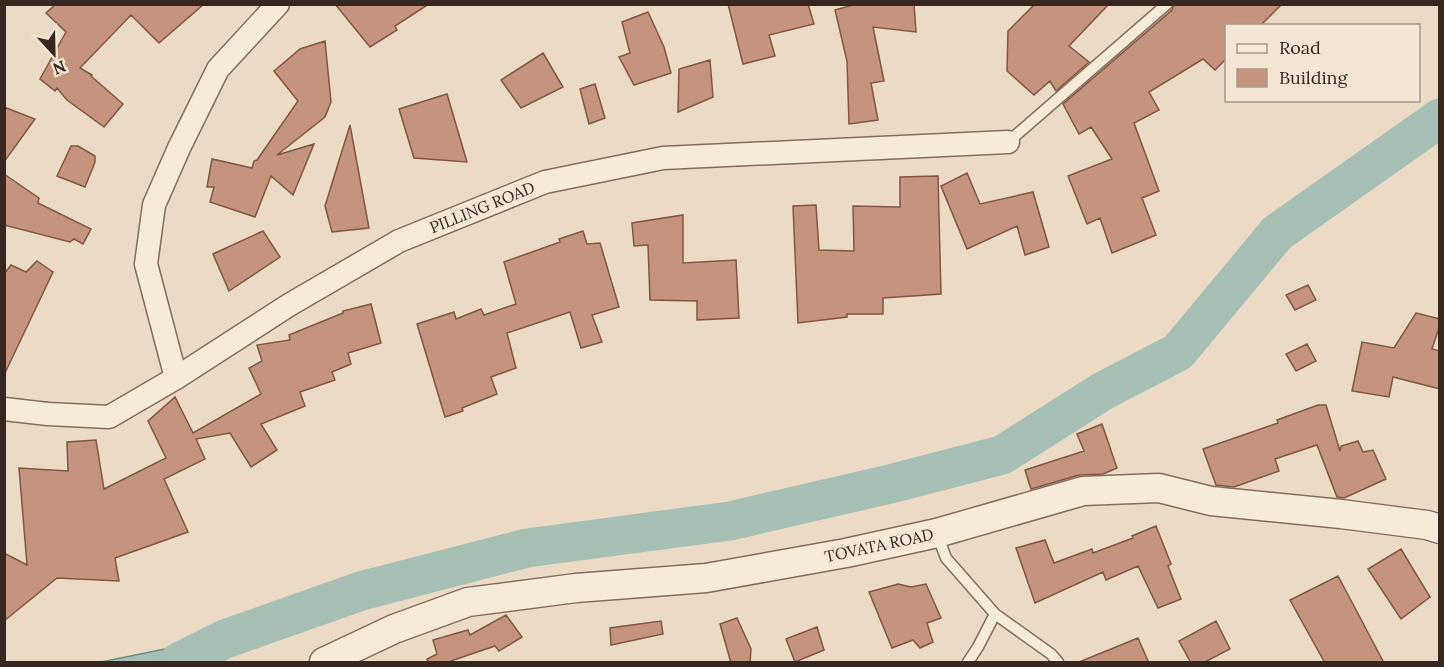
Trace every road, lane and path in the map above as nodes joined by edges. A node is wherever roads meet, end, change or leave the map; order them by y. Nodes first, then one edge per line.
1 (278, 4) edge
2 (1167, 4) edge
3 (1008, 142) joint
4 (176, 378) junction
5 (4, 409) edge
6 (1440, 529) edge
7 (937, 533) junction
8 (994, 614) junction
9 (324, 663) edge
10 (968, 663) edge
11 (1058, 663) edge

1 - 4 street
2 - 3 lane
3 - 4 street, PILLING ROAD
4 - 5 street, PILLING ROAD
6 - 7 street, TOVATA ROAD
7 - 8 lane
7 - 9 street, TOVATA ROAD
8 - 10 lane
8 - 11 lane

